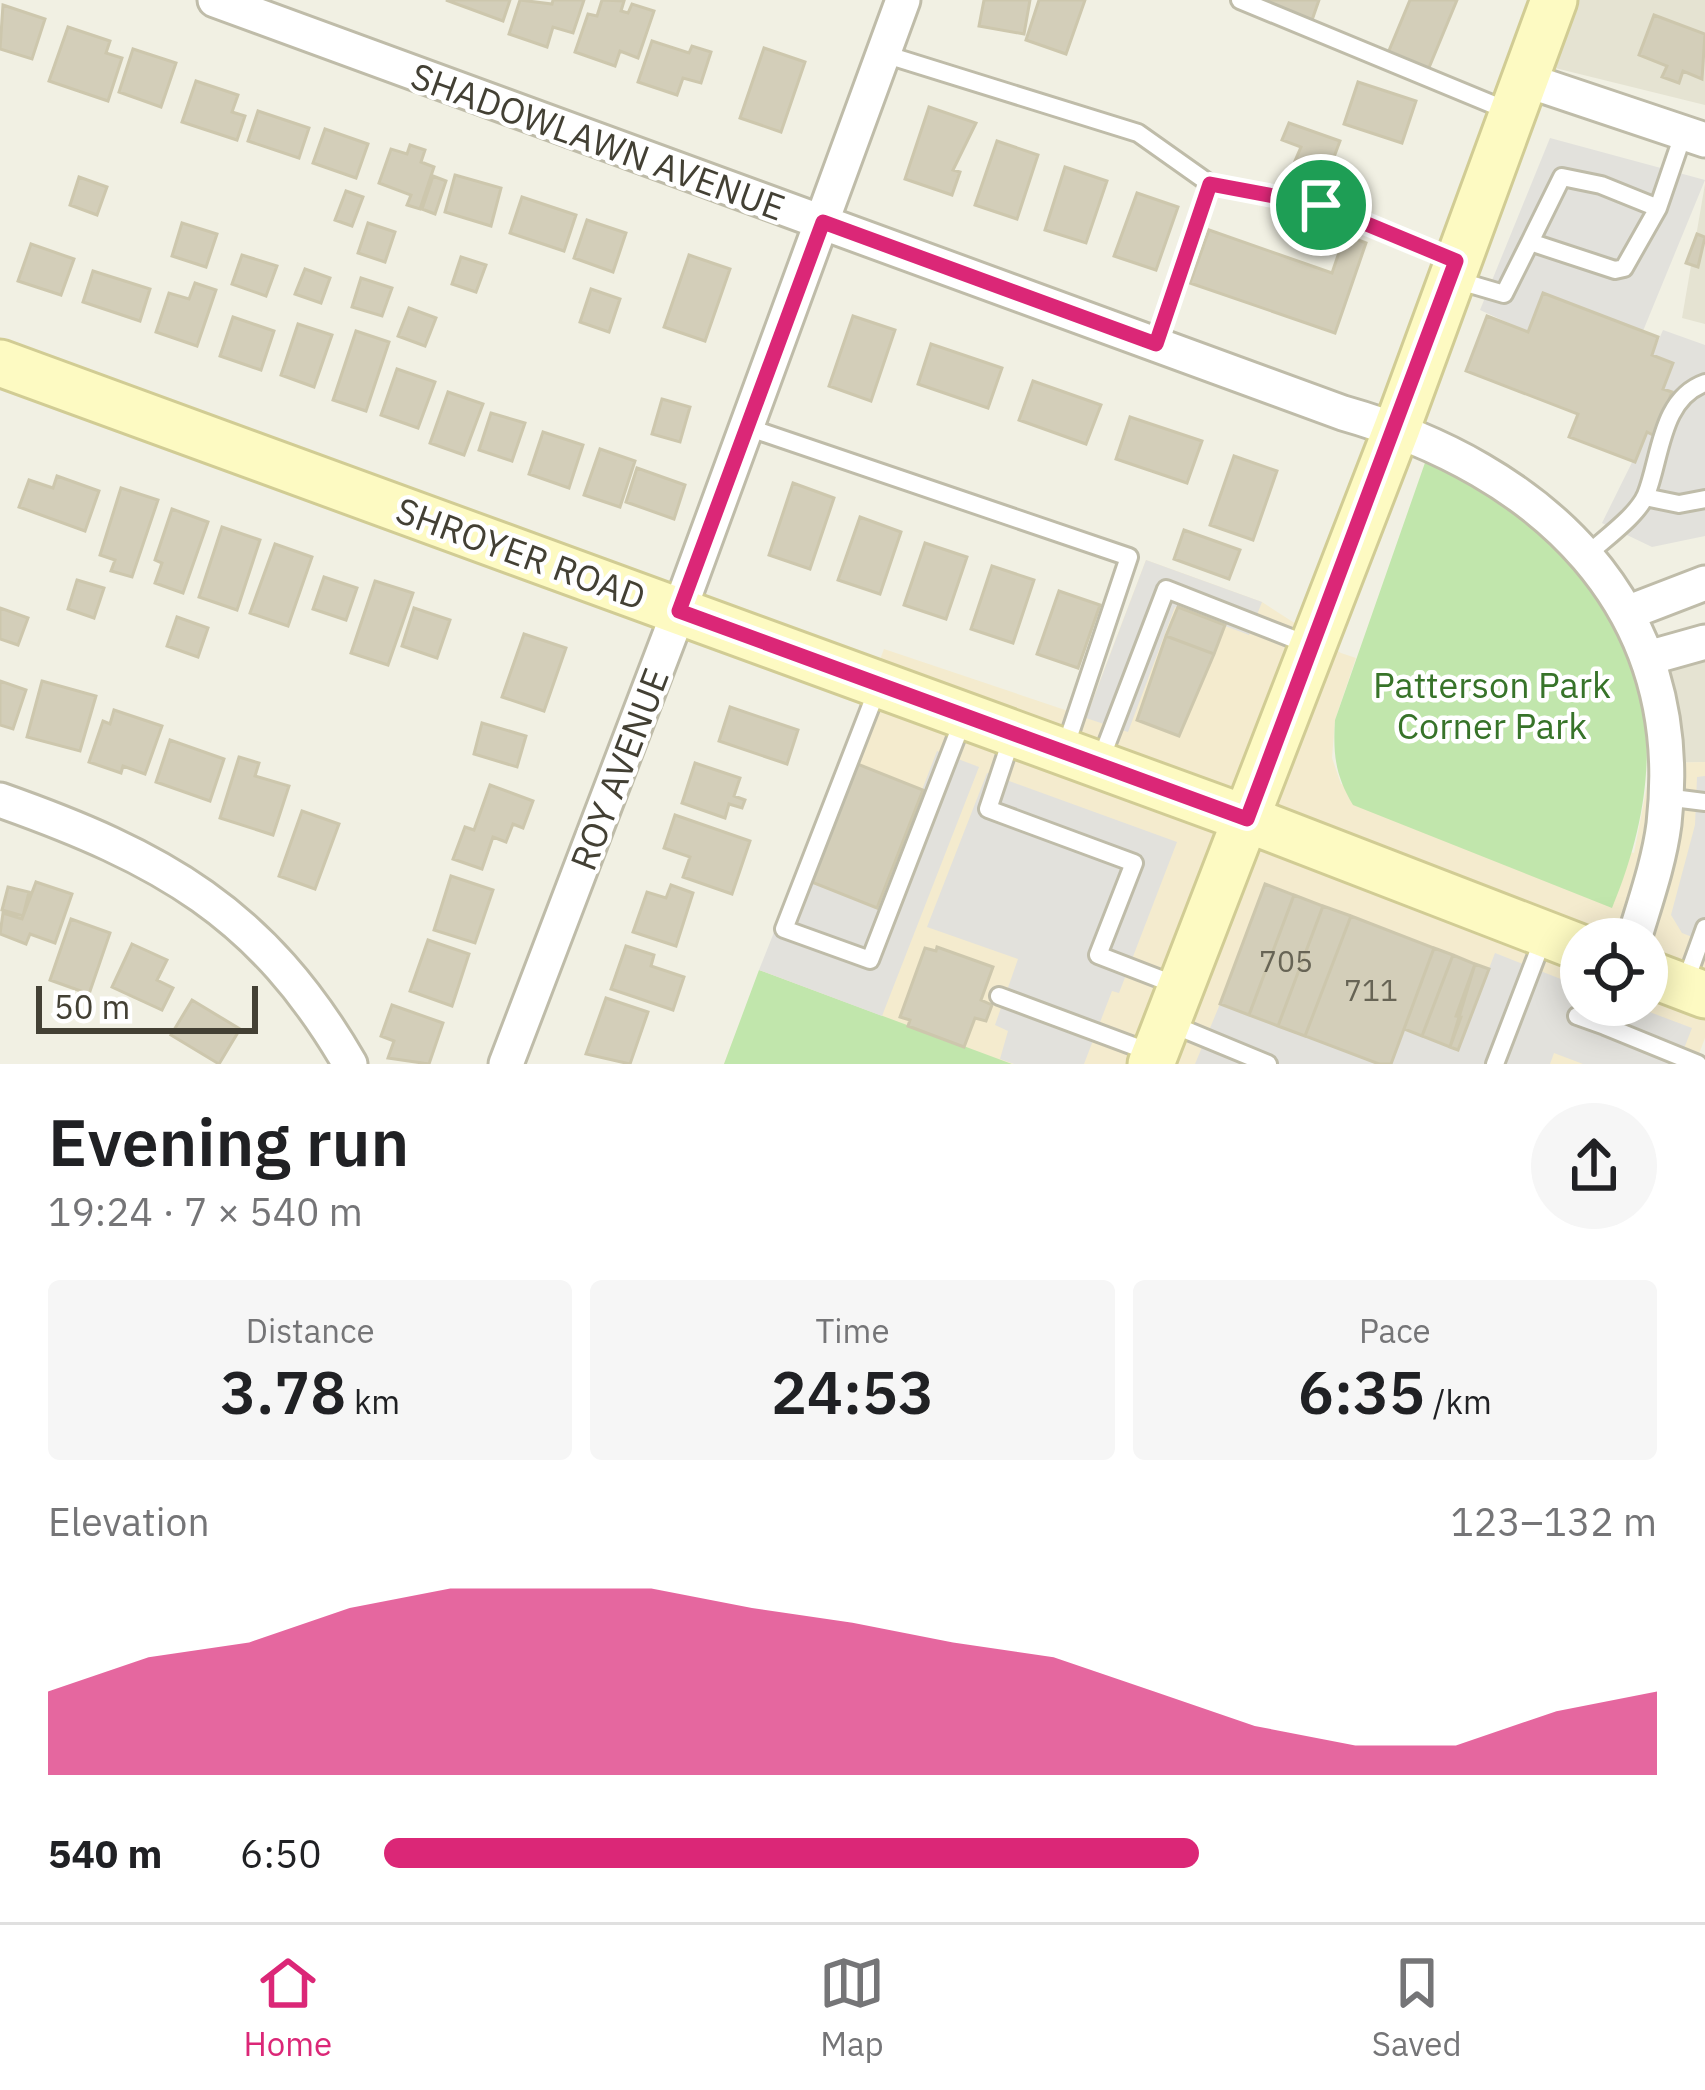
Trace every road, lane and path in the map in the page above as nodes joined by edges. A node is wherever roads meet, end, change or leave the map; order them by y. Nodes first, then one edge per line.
1 (215, 0) edge
2 (903, 0) edge
3 (1240, 0) edge
4 (1554, 0) edge
5 (884, 54) junction
6 (1517, 95) junction
7 (1694, 137) edge
8 (1210, 184) junction
9 (1658, 208) junction
10 (823, 222) junction
11 (1530, 242) junction
12 (1453, 269) junction
13 (1156, 344) junction
14 (0, 363) edge
15 (1705, 383) edge
16 (747, 427) junction
17 (1396, 428) junction
18 (1646, 497) junction
19 (1705, 499) edge
20 (1587, 555) junction
21 (1705, 583) edge
22 (679, 611) junction
23 (1627, 613) junction
24 (1705, 642) edge
25 (1313, 646) junction
26 (1648, 658) junction
27 (879, 684) junction
28 (965, 716) junction
29 (1013, 734) junction
30 (1081, 758) junction
31 (1665, 797) junction
32 (0, 800) edge
33 (1705, 802) edge
34 (1247, 819) junction
35 (1640, 918) edge
36 (1705, 928) edge
37 (1560, 940) edge
38 (1560, 946) edge
39 (1679, 985) edge
40 (999, 996) dead end
41 (1605, 1027) edge
42 (1164, 1032) edge
43 (350, 1064) edge
44 (506, 1064) edge
45 (1268, 1064) edge
46 (1495, 1064) edge
47 (1698, 1064) edge

1 - 10 street, SHADOWLAWN AVENUE
2 - 5 street, ROY AVENUE
3 - 6 lane
4 - 6 main road
5 - 8 lane
5 - 10 street, ROY AVENUE
6 - 7 street
6 - 12 main road
7 - 9 lane
8 - 12 lane
8 - 13 lane
9 - 11 lane
9 - 11 lane
10 - 13 street, SHADOWLAWN AVENUE
10 - 16 street, ROY AVENUE
11 - 12 lane
12 - 17 main road
13 - 17 street, SHADOWLAWN AVENUE
14 - 22 main road, SHROYER ROAD
15 - 18 lane
16 - 22 street, ROY AVENUE
16 - 30 lane
17 - 20 street, SHADOWLAWN AVENUE
17 - 25 main road
18 - 19 lane
18 - 20 lane
20 - 23 street, SHADOWLAWN AVENUE
21 - 23 street
22 - 27 main road, SHROYER ROAD
22 - 44 street, ROY AVENUE
23 - 26 street, SHADOWLAWN AVENUE
24 - 26 street
25 - 30 lane
25 - 34 main road
26 - 31 street, SHADOWLAWN AVENUE
27 - 28 main road, SHROYER ROAD
27 - 28 lane
28 - 29 main road, SHROYER ROAD
29 - 30 main road, SHROYER ROAD
29 - 42 lane
30 - 34 main road, SHROYER ROAD
31 - 33 lane
31 - 35 street, SHADOWLAWN AVENUE
32 - 43 street
34 - 37 main road, SHROYER ROAD
34 - 42 main road
36 - 39 lane
38 - 46 lane
40 - 42 lane
41 - 47 lane
42 - 45 lane

